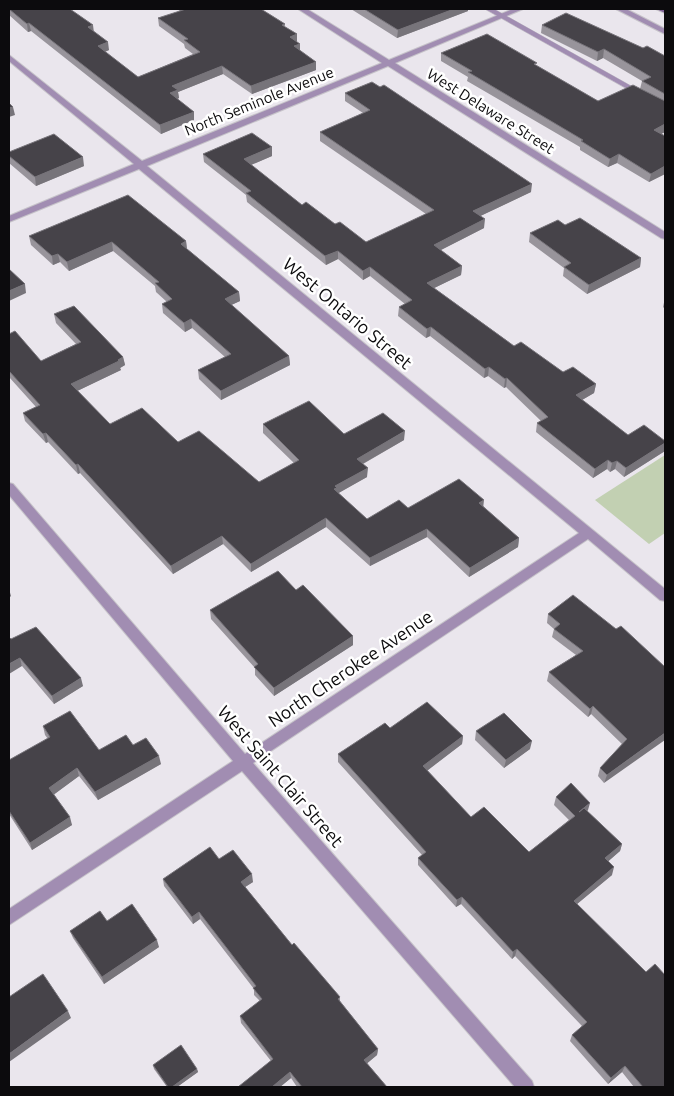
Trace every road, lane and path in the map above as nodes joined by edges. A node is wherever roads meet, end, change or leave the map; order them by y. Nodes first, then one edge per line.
1 (302, 9) edge
2 (489, 9) edge
3 (519, 9) edge
4 (620, 9) edge
5 (660, 9) edge
6 (665, 11) edge
7 (502, 16) junction
8 (665, 32) edge
9 (9, 57) edge
10 (387, 63) junction
11 (665, 108) edge
12 (142, 164) junction
13 (9, 219) edge
14 (665, 236) edge
15 (9, 487) edge
16 (588, 533) junction
17 (665, 596) edge
18 (243, 762) junction
19 (9, 918) edge
20 (526, 1087) edge

1 - 10 street, West Delaware Street
2 - 7 lane
3 - 7 street, North Seminole Avenue
4 - 8 street
5 - 6 main road
7 - 10 street, North Seminole Avenue
7 - 11 lane
9 - 12 street, West Ontario Street
10 - 12 street, North Seminole Avenue
10 - 14 street, West Delaware Street
12 - 13 street, North Seminole Avenue
12 - 16 street, West Ontario Street
15 - 18 street, West Saint Clair Street
16 - 17 street, West Ontario Street
16 - 18 street, North Cherokee Avenue
18 - 19 street, North Cherokee Avenue
18 - 20 street, West Saint Clair Street

